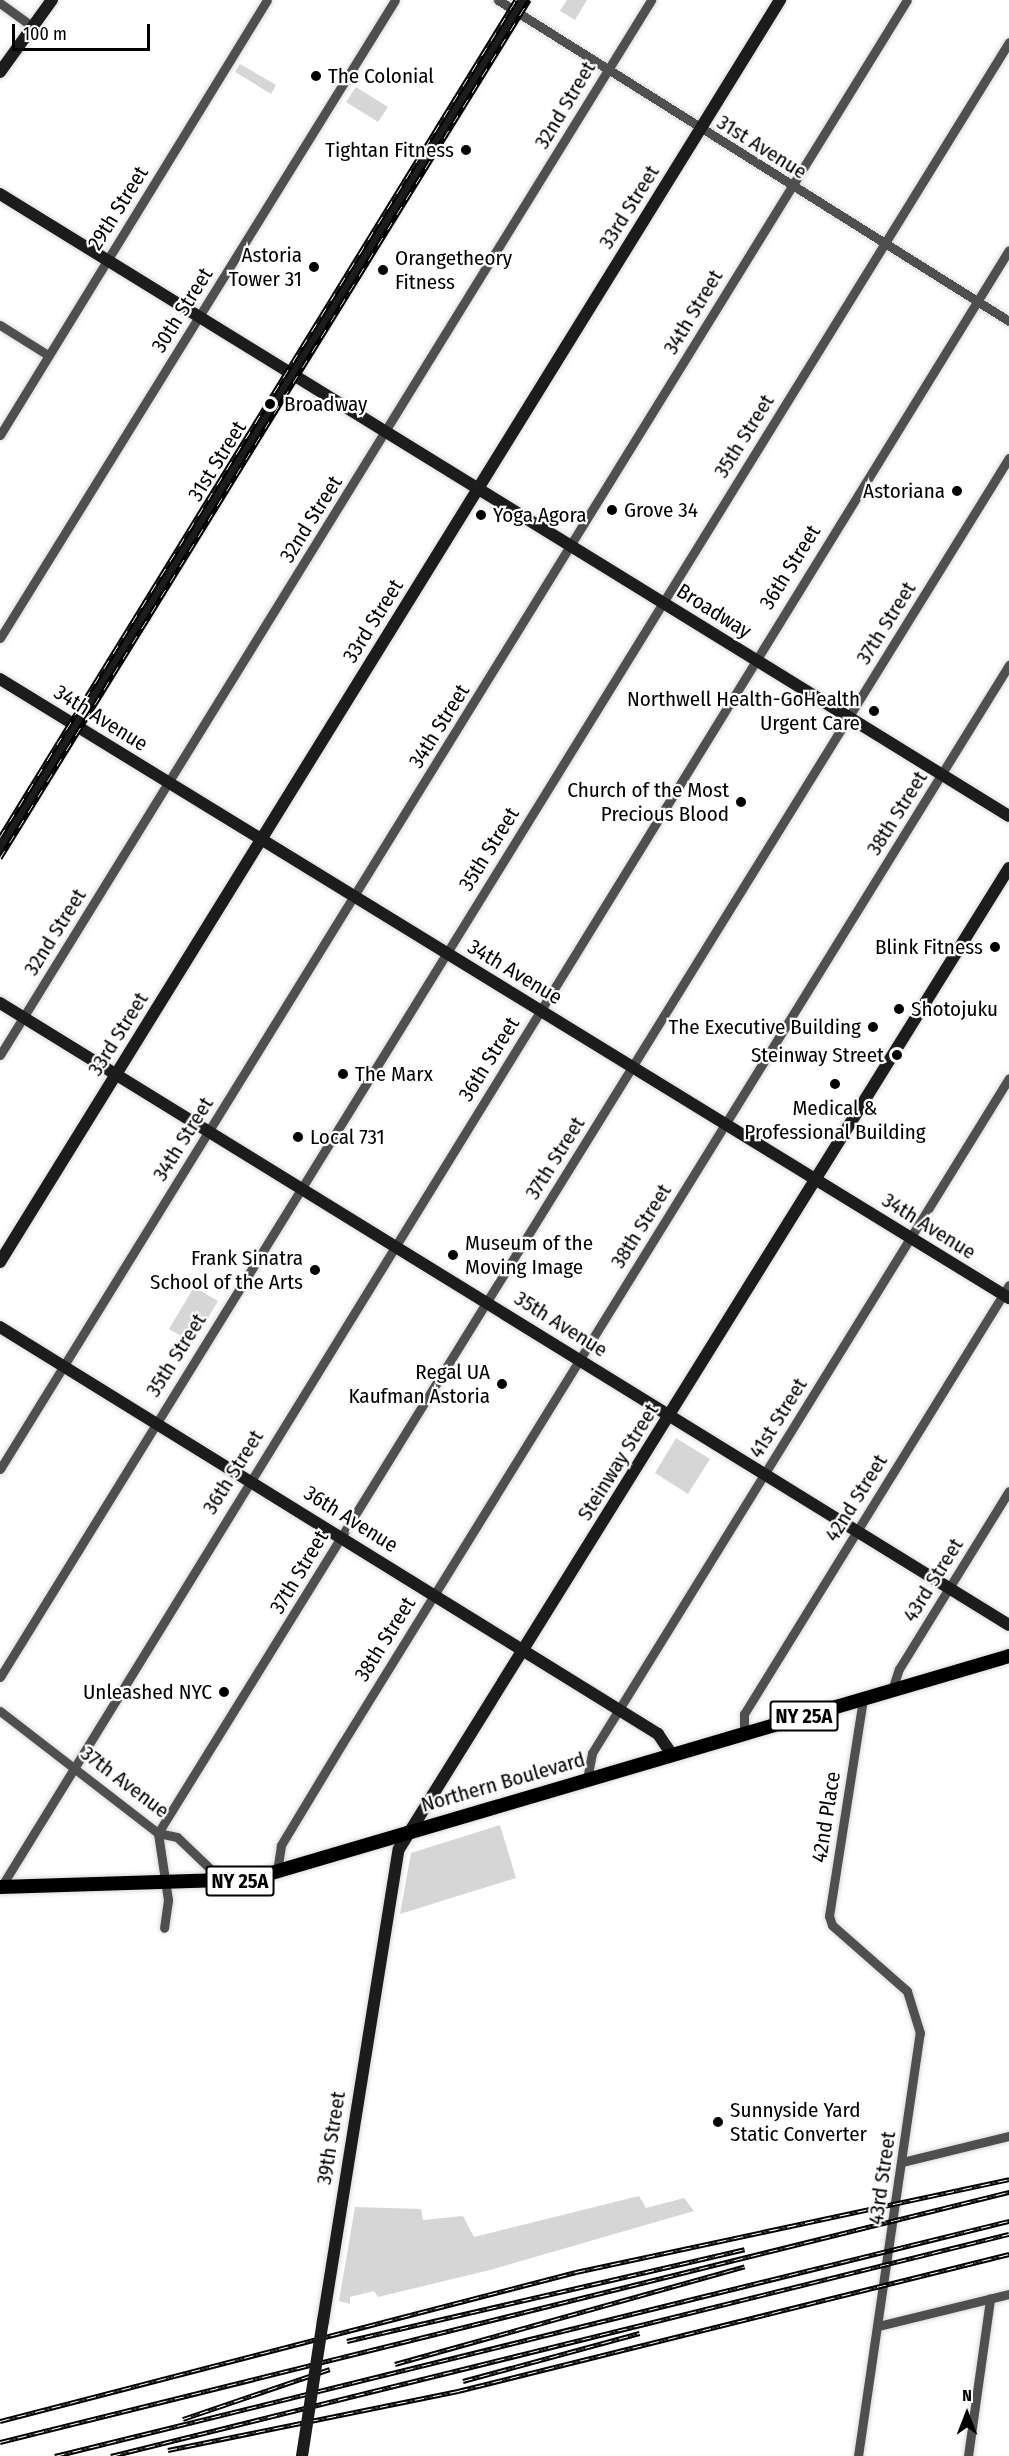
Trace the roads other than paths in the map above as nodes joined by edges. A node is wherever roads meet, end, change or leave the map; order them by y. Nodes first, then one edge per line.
1 (52, 0) edge
2 (267, 0) edge
3 (395, 0) edge
4 (498, 0) edge
5 (524, 0) edge
6 (651, 0) edge
7 (780, 0) edge
8 (907, 0) edge
9 (0, 3) edge
10 (516, 12) junction
11 (33, 27) junction
12 (1009, 42) edge
13 (607, 70) junction
14 (0, 72) edge
15 (699, 130) junction
16 (791, 187) junction
17 (0, 194) edge
18 (884, 244) junction
19 (1009, 250) edge
20 (107, 260) junction
21 (977, 302) junction
22 (199, 316) junction
23 (1009, 321) edge
24 (0, 325) edge
25 (48, 355) junction
26 (293, 375) junction
27 (386, 432) junction
28 (0, 435) edge
29 (1009, 458) edge
30 (478, 488) junction
31 (571, 546) junction
32 (663, 603) junction
33 (0, 638) edge
34 (754, 658) junction
35 (1009, 665) edge
36 (0, 679) edge
37 (849, 716) junction
38 (76, 726) junction
39 (941, 775) junction
40 (169, 783) junction
41 (1009, 816) edge
42 (261, 840) junction
43 (0, 849) edge
44 (1009, 868) edge
45 (354, 897) junction
46 (446, 953) junction
47 (0, 1003) edge
48 (540, 1010) junction
49 (24, 1017) junction
50 (0, 1055) edge
51 (632, 1067) junction
52 (116, 1074) junction
53 (1009, 1078) edge
54 (725, 1124) junction
55 (209, 1131) junction
56 (816, 1180) junction
57 (301, 1187) junction
58 (910, 1238) junction
59 (395, 1245) junction
60 (0, 1262) edge
61 (1007, 1293) edge
62 (487, 1302) junction
63 (0, 1327) edge
64 (580, 1359) junction
65 (64, 1366) junction
66 (670, 1414) junction
67 (155, 1422) junction
68 (0, 1469) edge
69 (765, 1472) junction
70 (249, 1480) junction
71 (1009, 1491) edge
72 (858, 1529) junction
73 (342, 1537) junction
74 (950, 1586) junction
75 (435, 1594) junction
76 (1009, 1625) edge
77 (526, 1650) junction
78 (1009, 1656) edge
79 (0, 1677) edge
80 (892, 1690) junction
81 (863, 1699) junction
82 (619, 1710) junction
83 (0, 1711) edge
84 (744, 1733) junction
85 (672, 1755) junction
86 (74, 1766) junction
87 (587, 1779) junction
88 (412, 1830) junction
89 (158, 1833) junction
90 (277, 1871) junction
91 (224, 1882) junction
92 (167, 1884) junction
93 (1, 1887) edge
94 (164, 1928) dead end
95 (844, 1936) joint
96 (1009, 2136) edge
97 (902, 2163) junction
98 (1009, 2294) edge
99 (990, 2299) junction
100 (878, 2326) junction
101 (302, 2456) edge
102 (858, 2456) edge
103 (968, 2456) edge

1 - 11 street
2 - 20 street, 29th Street
3 - 22 street, 30th Street
4 - 10 street, 31st Avenue
5 - 10 street, 31st Street
6 - 13 street, 32nd Street
7 - 15 street, 33rd Street
8 - 16 street, 34th Street
9 - 11 street
10 - 13 street, 31st Avenue
10 - 26 street, 31st Street
11 - 14 street
12 - 18 street, 35th Street
13 - 15 street, 31st Avenue
13 - 27 street, 32nd Street
15 - 16 street, 31st Avenue
15 - 30 street, 33rd Street
16 - 18 street, 31st Avenue
16 - 31 street, 34th Street
17 - 20 street, Broadway
18 - 21 street, 31st Avenue
18 - 32 street, 35th Street
19 - 21 street, 36th Street
20 - 22 street, Broadway
20 - 25 street, 29th Street
21 - 23 street, 31st Avenue
21 - 34 street, 36th Street
22 - 26 street, Broadway
22 - 33 street, 30th Street
24 - 25 street
25 - 28 street, 29th Street
26 - 27 street, Broadway
26 - 38 street, 31st Street
27 - 30 street, Broadway
27 - 40 street, 32nd Street
29 - 37 street, 37th Street
30 - 31 street, Broadway
30 - 42 street, 33rd Street
31 - 32 street, Broadway
31 - 45 street, 34th Street
32 - 34 street, Broadway
32 - 46 street, 35th Street
34 - 37 street, Broadway
34 - 48 street, 36th Street
35 - 39 street, 38th Street
36 - 38 street, 34th Avenue
37 - 39 street, Broadway
37 - 51 street, 37th Street
38 - 40 street, 34th Avenue
38 - 43 street, 31st Street
39 - 41 street, Broadway
39 - 54 street, 38th Street
40 - 42 street, 34th Avenue
40 - 49 street, 32nd Street
42 - 45 street, 34th Avenue
42 - 52 street, 33rd Street
44 - 56 street, Steinway Street
45 - 46 street, 34th Avenue
45 - 55 street, 34th Street
46 - 48 street, 34th Avenue
46 - 57 street, 35th Street
47 - 49 street, 35th Avenue
48 - 51 street, 34th Avenue
48 - 59 street, 36th Street
49 - 50 street, 32nd Street
49 - 52 street, 35th Avenue
51 - 54 street, 34th Avenue
51 - 62 street, 37th Street
52 - 55 street, 35th Avenue
52 - 60 street, 33rd Street
53 - 58 street, 41st Street
54 - 56 street, 34th Avenue
54 - 64 street, 38th Street
55 - 57 street, 35th Avenue
55 - 65 street, 34th Street
56 - 58 street, 34th Avenue
56 - 66 street, Steinway Street
57 - 59 street, 35th Avenue
57 - 67 street, 35th Street
58 - 61 street, 34th Avenue
58 - 69 street, 41st Street
59 - 62 street, 35th Avenue
59 - 70 street, 36th Street
61 - 72 street, 42nd Street
62 - 64 street, 35th Avenue
62 - 73 street, 37th Street
63 - 65 street, 36th Avenue
64 - 66 street, 35th Avenue
64 - 75 street, 38th Street
65 - 67 street, 36th Avenue
65 - 68 street, 34th Street
66 - 69 street, 35th Avenue
66 - 77 street, Steinway Street
67 - 70 street, 36th Avenue
67 - 79 street, 35th Street
69 - 72 street, 35th Avenue
69 - 82 street, 41st Street
70 - 73 street, 36th Avenue
70 - 86 street, 36th Street
71 - 74 street, 43rd Street
72 - 74 street, 35th Avenue
72 - 84 street, 42nd Street
73 - 75 street, 36th Avenue
73 - 89 street, 37th Street
74 - 76 street, 35th Avenue
74 - 80 street, 43rd Street
75 - 77 street, 36th Avenue
75 - 90 street, 38th Street
77 - 82 street, 36th Avenue
77 - 88 street, Steinway Street
78 - 80 main road, Northern Boulevard / NY 25A
80 - 81 main road, Northern Boulevard / NY 25A
81 - 84 main road, Northern Boulevard / NY 25A
81 - 95 street, 42nd Place
82 - 85 street, 36th Avenue
82 - 87 street, 41st Street
83 - 86 street, 37th Avenue
84 - 85 main road, Northern Boulevard / NY 25A
85 - 87 main road, Northern Boulevard / NY 25A
86 - 89 street, 37th Avenue
86 - 93 street, 36th Street
87 - 88 main road, Northern Boulevard / NY 25A
88 - 90 main road, Northern Boulevard / NY 25A
88 - 101 street, 39th Street, bridge
89 - 91 street, 37th Avenue
89 - 92 street
90 - 91 main road, Northern Boulevard / NY 25A
91 - 92 main road, Northern Boulevard / NY 25A
92 - 93 main road, Northern Boulevard / NY 25A
92 - 94 street
95 - 97 street, 43rd Street
96 - 97 street
97 - 100 street, 43rd Street
98 - 99 street
99 - 100 street
99 - 103 street
100 - 102 street, 43rd Street

